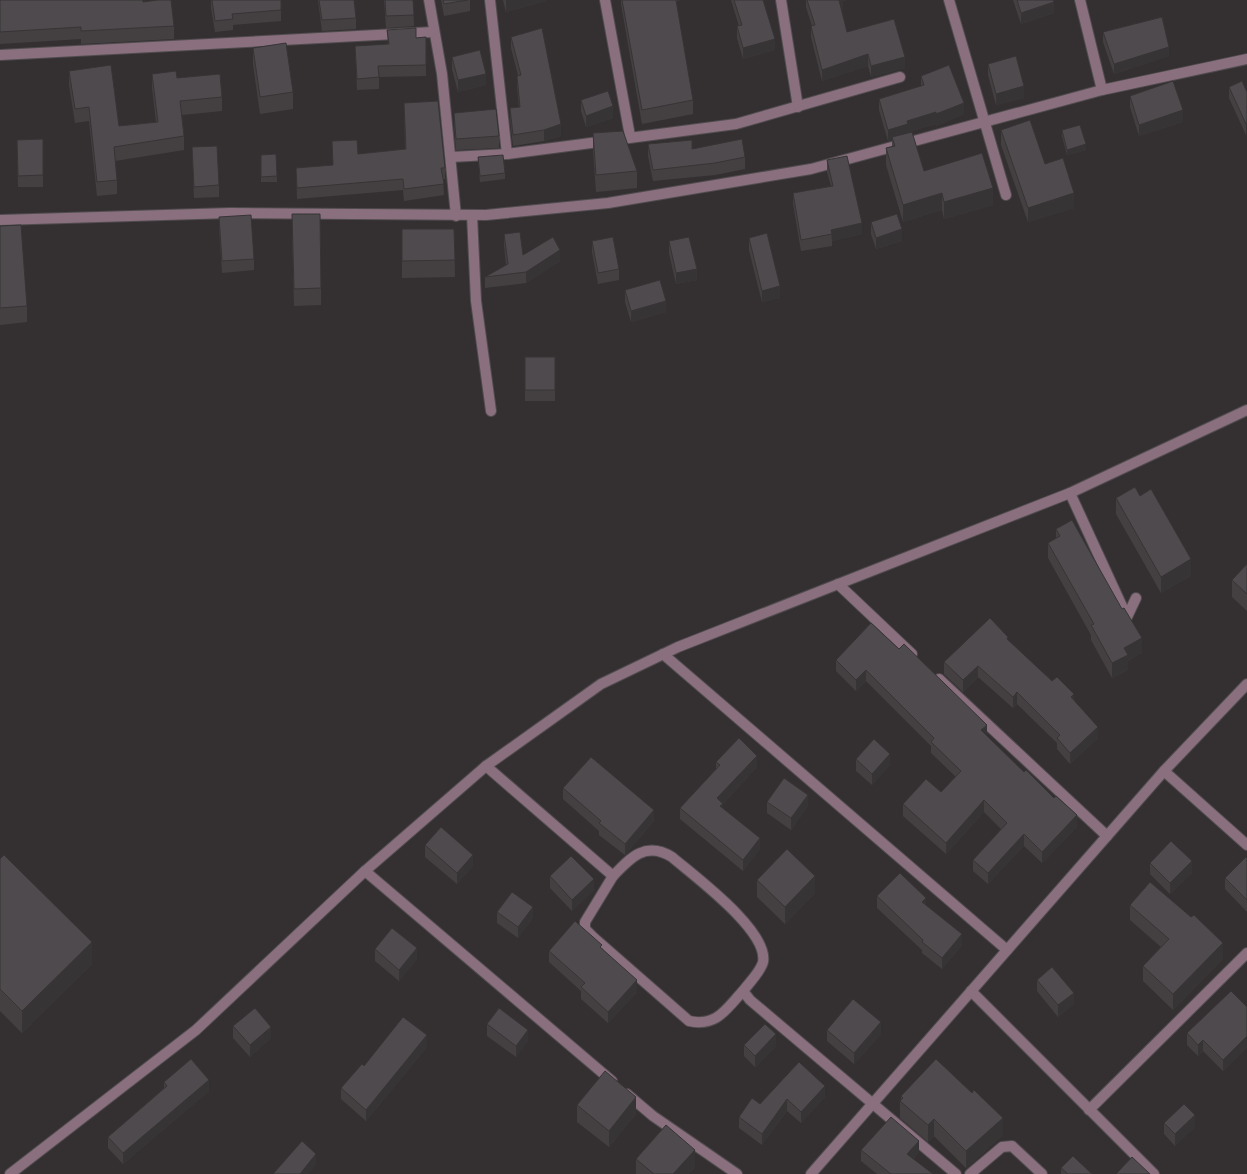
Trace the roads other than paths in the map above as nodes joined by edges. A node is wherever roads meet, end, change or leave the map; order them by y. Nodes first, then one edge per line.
1 (429, 0) edge
2 (490, 0) edge
3 (605, 0) edge
4 (782, 0) edge
5 (950, 0) edge
6 (1080, 0) edge
7 (433, 32) junction
8 (0, 55) edge
9 (1247, 59) edge
10 (900, 77) dead end
11 (1102, 90) junction
12 (798, 106) junction
13 (985, 122) junction
14 (630, 136) junction
15 (507, 154) junction
16 (451, 157) junction
17 (1006, 195) dead end
18 (472, 215) junction
19 (456, 216) junction
20 (0, 220) edge
21 (1247, 410) edge
22 (491, 411) dead end
23 (1070, 494) junction
24 (838, 584) junction
25 (1136, 598) dead end
26 (663, 654) junction
27 (918, 659) edge
28 (933, 672) edge
29 (1247, 684) edge
30 (486, 766) junction
31 (1164, 771) junction
32 (1107, 836) junction
33 (1247, 845) edge
34 (365, 872) junction
35 (613, 876) junction
36 (1006, 950) junction
37 (1247, 954) edge
38 (743, 991) junction
39 (971, 991) junction
40 (873, 1103) junction
41 (1089, 1110) junction
42 (10, 1174) edge
43 (737, 1174) edge
44 (811, 1174) edge
45 (956, 1174) edge
46 (970, 1174) edge
47 (1042, 1174) edge
48 (1154, 1174) edge

1 - 7 street
2 - 15 street
3 - 14 street
4 - 12 street
5 - 13 street
6 - 11 street
7 - 8 street
7 - 16 street
9 - 11 street
10 - 12 street
11 - 13 street
12 - 14 street
13 - 17 street
13 - 18 street
14 - 15 street
15 - 16 street
16 - 19 street
18 - 19 street
18 - 22 street
19 - 20 street
21 - 23 street
23 - 24 street
23 - 25 street
24 - 26 street
24 - 27 street
26 - 30 street
26 - 36 street
28 - 32 street
29 - 31 street
30 - 34 street
30 - 35 street
31 - 32 street
31 - 33 street
32 - 36 street
34 - 42 street
34 - 43 street
35 - 38 street
35 - 38 street
36 - 39 street
37 - 41 street
38 - 40 street
39 - 40 street
39 - 41 street
40 - 44 street
40 - 45 street
41 - 48 street
46 - 47 street

